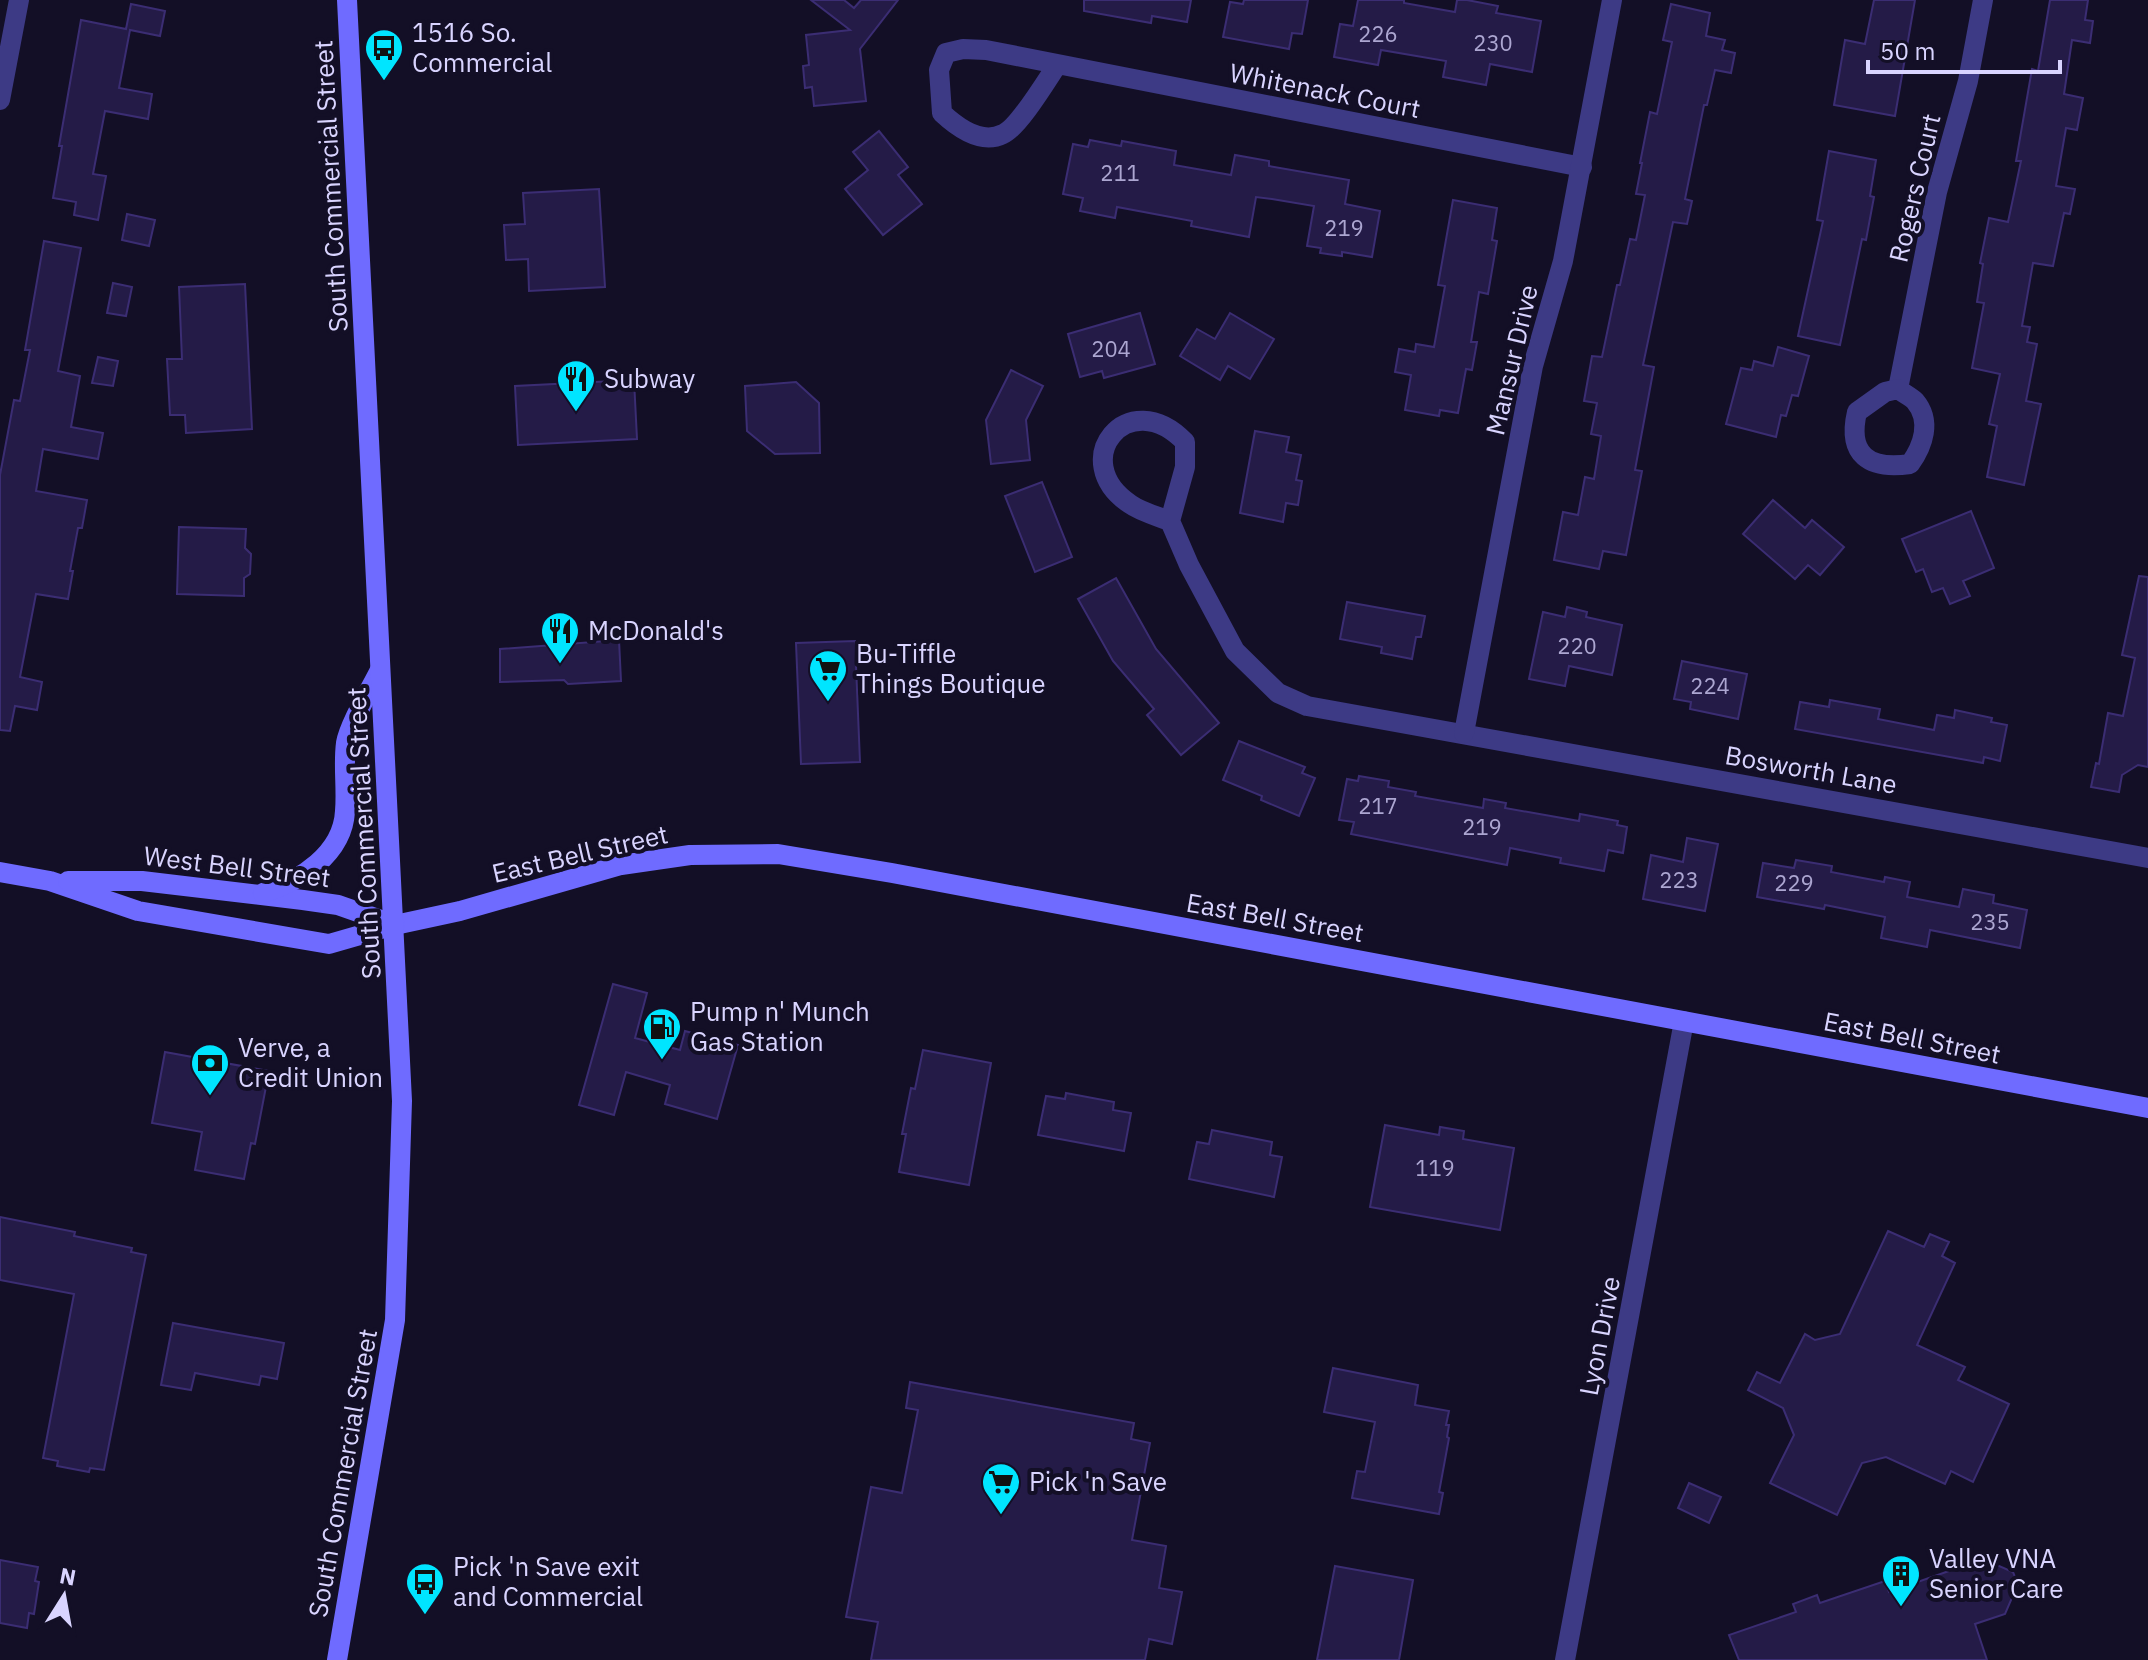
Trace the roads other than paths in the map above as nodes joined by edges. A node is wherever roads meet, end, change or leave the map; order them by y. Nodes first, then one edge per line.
1 (19, 0) edge
2 (347, 0) edge
3 (1612, 0) edge
4 (1983, 0) edge
5 (1057, 65) junction
6 (0, 100) edge
7 (1582, 167) junction
8 (1898, 389) dead end
9 (1170, 521) junction
10 (382, 666) junction
11 (1464, 733) junction
12 (2148, 858) edge
13 (0, 872) edge
14 (50, 881) junction
15 (260, 894) junction
16 (395, 925) junction
17 (1684, 1021) junction
18 (2148, 1108) edge
19 (337, 1660) edge
20 (1565, 1660) edge

1 - 6 street
2 - 10 main road, South Commercial Street
3 - 7 street, Mansur Drive
4 - 8 street, Rogers Court
5 - 5 street, Whitenack Court
5 - 7 street, Whitenack Court
7 - 11 street, Mansur Drive
9 - 9 street
9 - 11 street, Bosworth Lane
10 - 15 main road
10 - 16 main road, South Commercial Street
11 - 12 street, Bosworth Lane
13 - 14 main road, West Bell Street
14 - 15 main road, West Bell Street
14 - 16 main road, West Bell Street
15 - 16 main road, West Bell Street
16 - 17 main road, East Bell Street
16 - 19 main road, South Commercial Street
17 - 18 main road, East Bell Street
17 - 20 street, Lyon Drive

